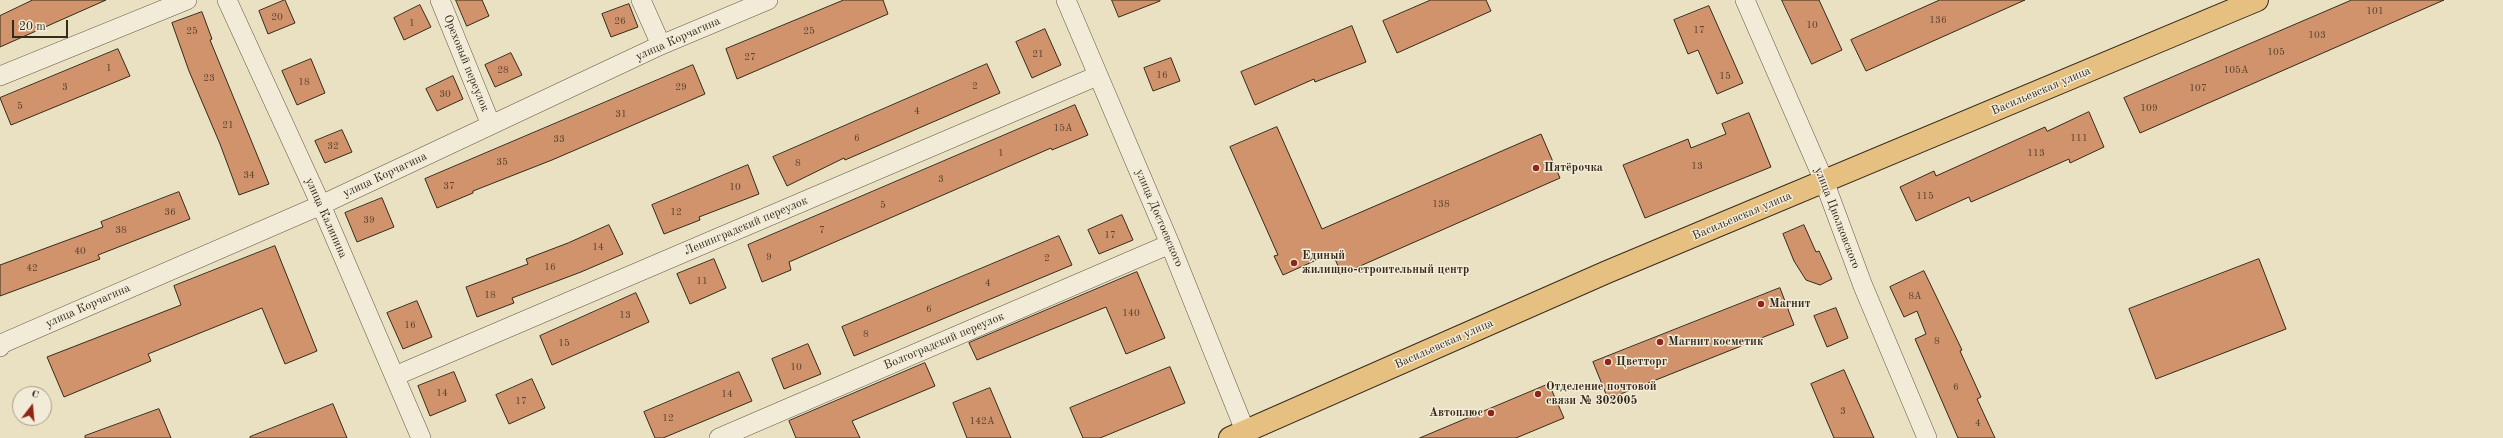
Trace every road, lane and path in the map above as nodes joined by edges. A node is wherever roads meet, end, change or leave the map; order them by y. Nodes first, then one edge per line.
1 (187, 0) edge
2 (227, 0) edge
3 (440, 0) edge
4 (641, 0) edge
5 (768, 0) edge
6 (1066, 0) edge
7 (1745, 0) edge
8 (2257, 0) edge
9 (2232, 5) edge
10 (660, 45) junction
11 (0, 76) edge
12 (1097, 76) junction
13 (491, 125) junction
14 (1824, 181) junction
15 (321, 205) junction
16 (1170, 244) junction
17 (0, 347) edge
18 (395, 376) junction
19 (1241, 436) edge
20 (421, 438) edge
21 (719, 438) edge
22 (1927, 438) edge

1 - 11 street
2 - 15 street, улица Калинина
3 - 13 street, Ореховый переулок
4 - 10 street
5 - 10 street, улица Корчагина
6 - 12 street, улица Достоевского
7 - 14 street, улица Циолковского
8 - 9 main road, Васильевская улица
9 - 14 main road, Васильевская улица
10 - 13 street, улица Корчагина
12 - 16 street, улица Достоевского
12 - 18 street, Ленинградский переулок
13 - 15 street, улица Корчагина
14 - 19 main road, Васильевская улица
14 - 22 street, улица Циолковского
15 - 17 street, улица Корчагина
15 - 18 street, улица Калинина
16 - 19 street, улица Достоевского
16 - 21 street, Волгоградский переулок
18 - 20 street, улица Калинина

